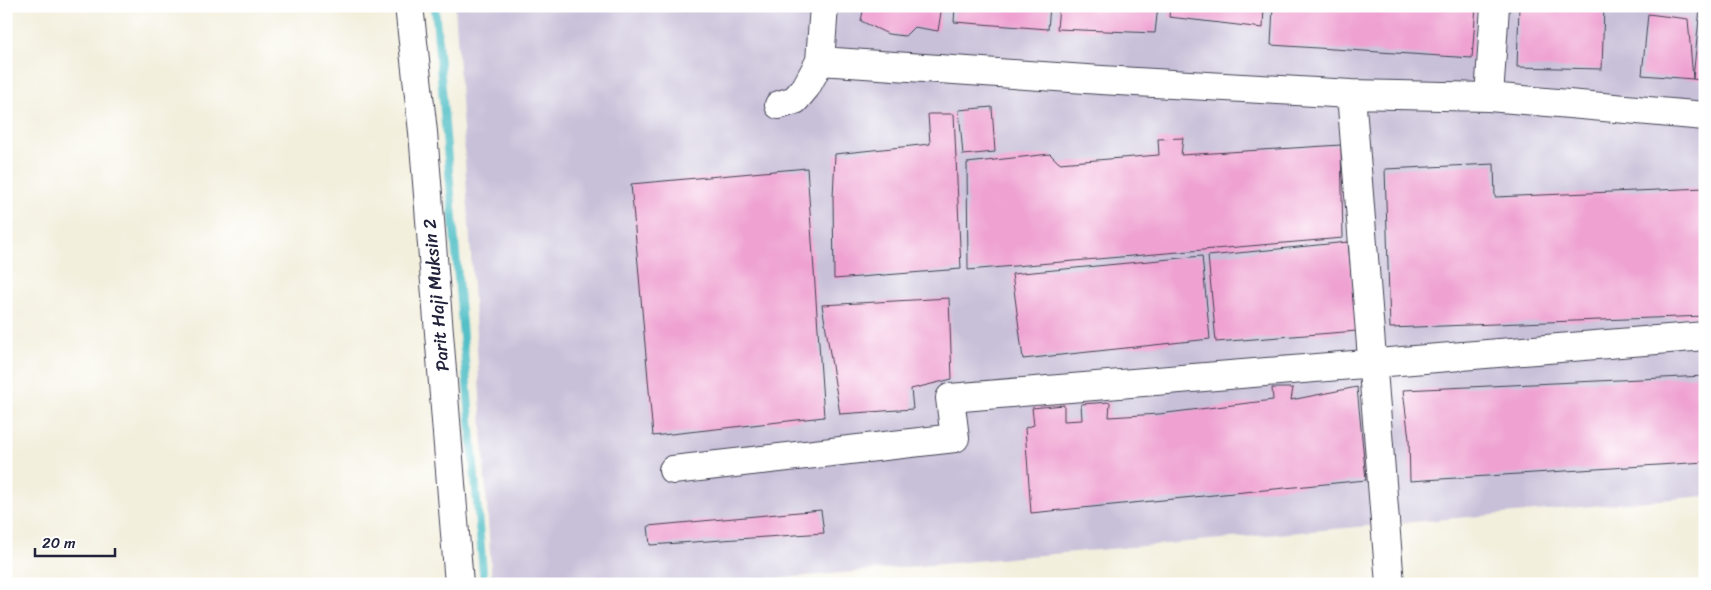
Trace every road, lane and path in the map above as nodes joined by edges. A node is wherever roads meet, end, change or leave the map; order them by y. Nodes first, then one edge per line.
1 (409, 6) edge
2 (824, 6) edge
3 (1495, 6) edge
4 (820, 61) junction
5 (1351, 94) junction
6 (1489, 97) junction
7 (779, 105) dead end
8 (1705, 116) edge
9 (1705, 336) edge
10 (1372, 365) junction
11 (673, 470) dead end
12 (459, 584) edge
13 (1390, 584) edge

1 - 12 street, Parit Haji Muksin 2
2 - 4 street
3 - 6 street
4 - 5 street
4 - 7 street
5 - 6 street
5 - 10 street
6 - 8 street
9 - 10 street
10 - 11 street
10 - 13 street

